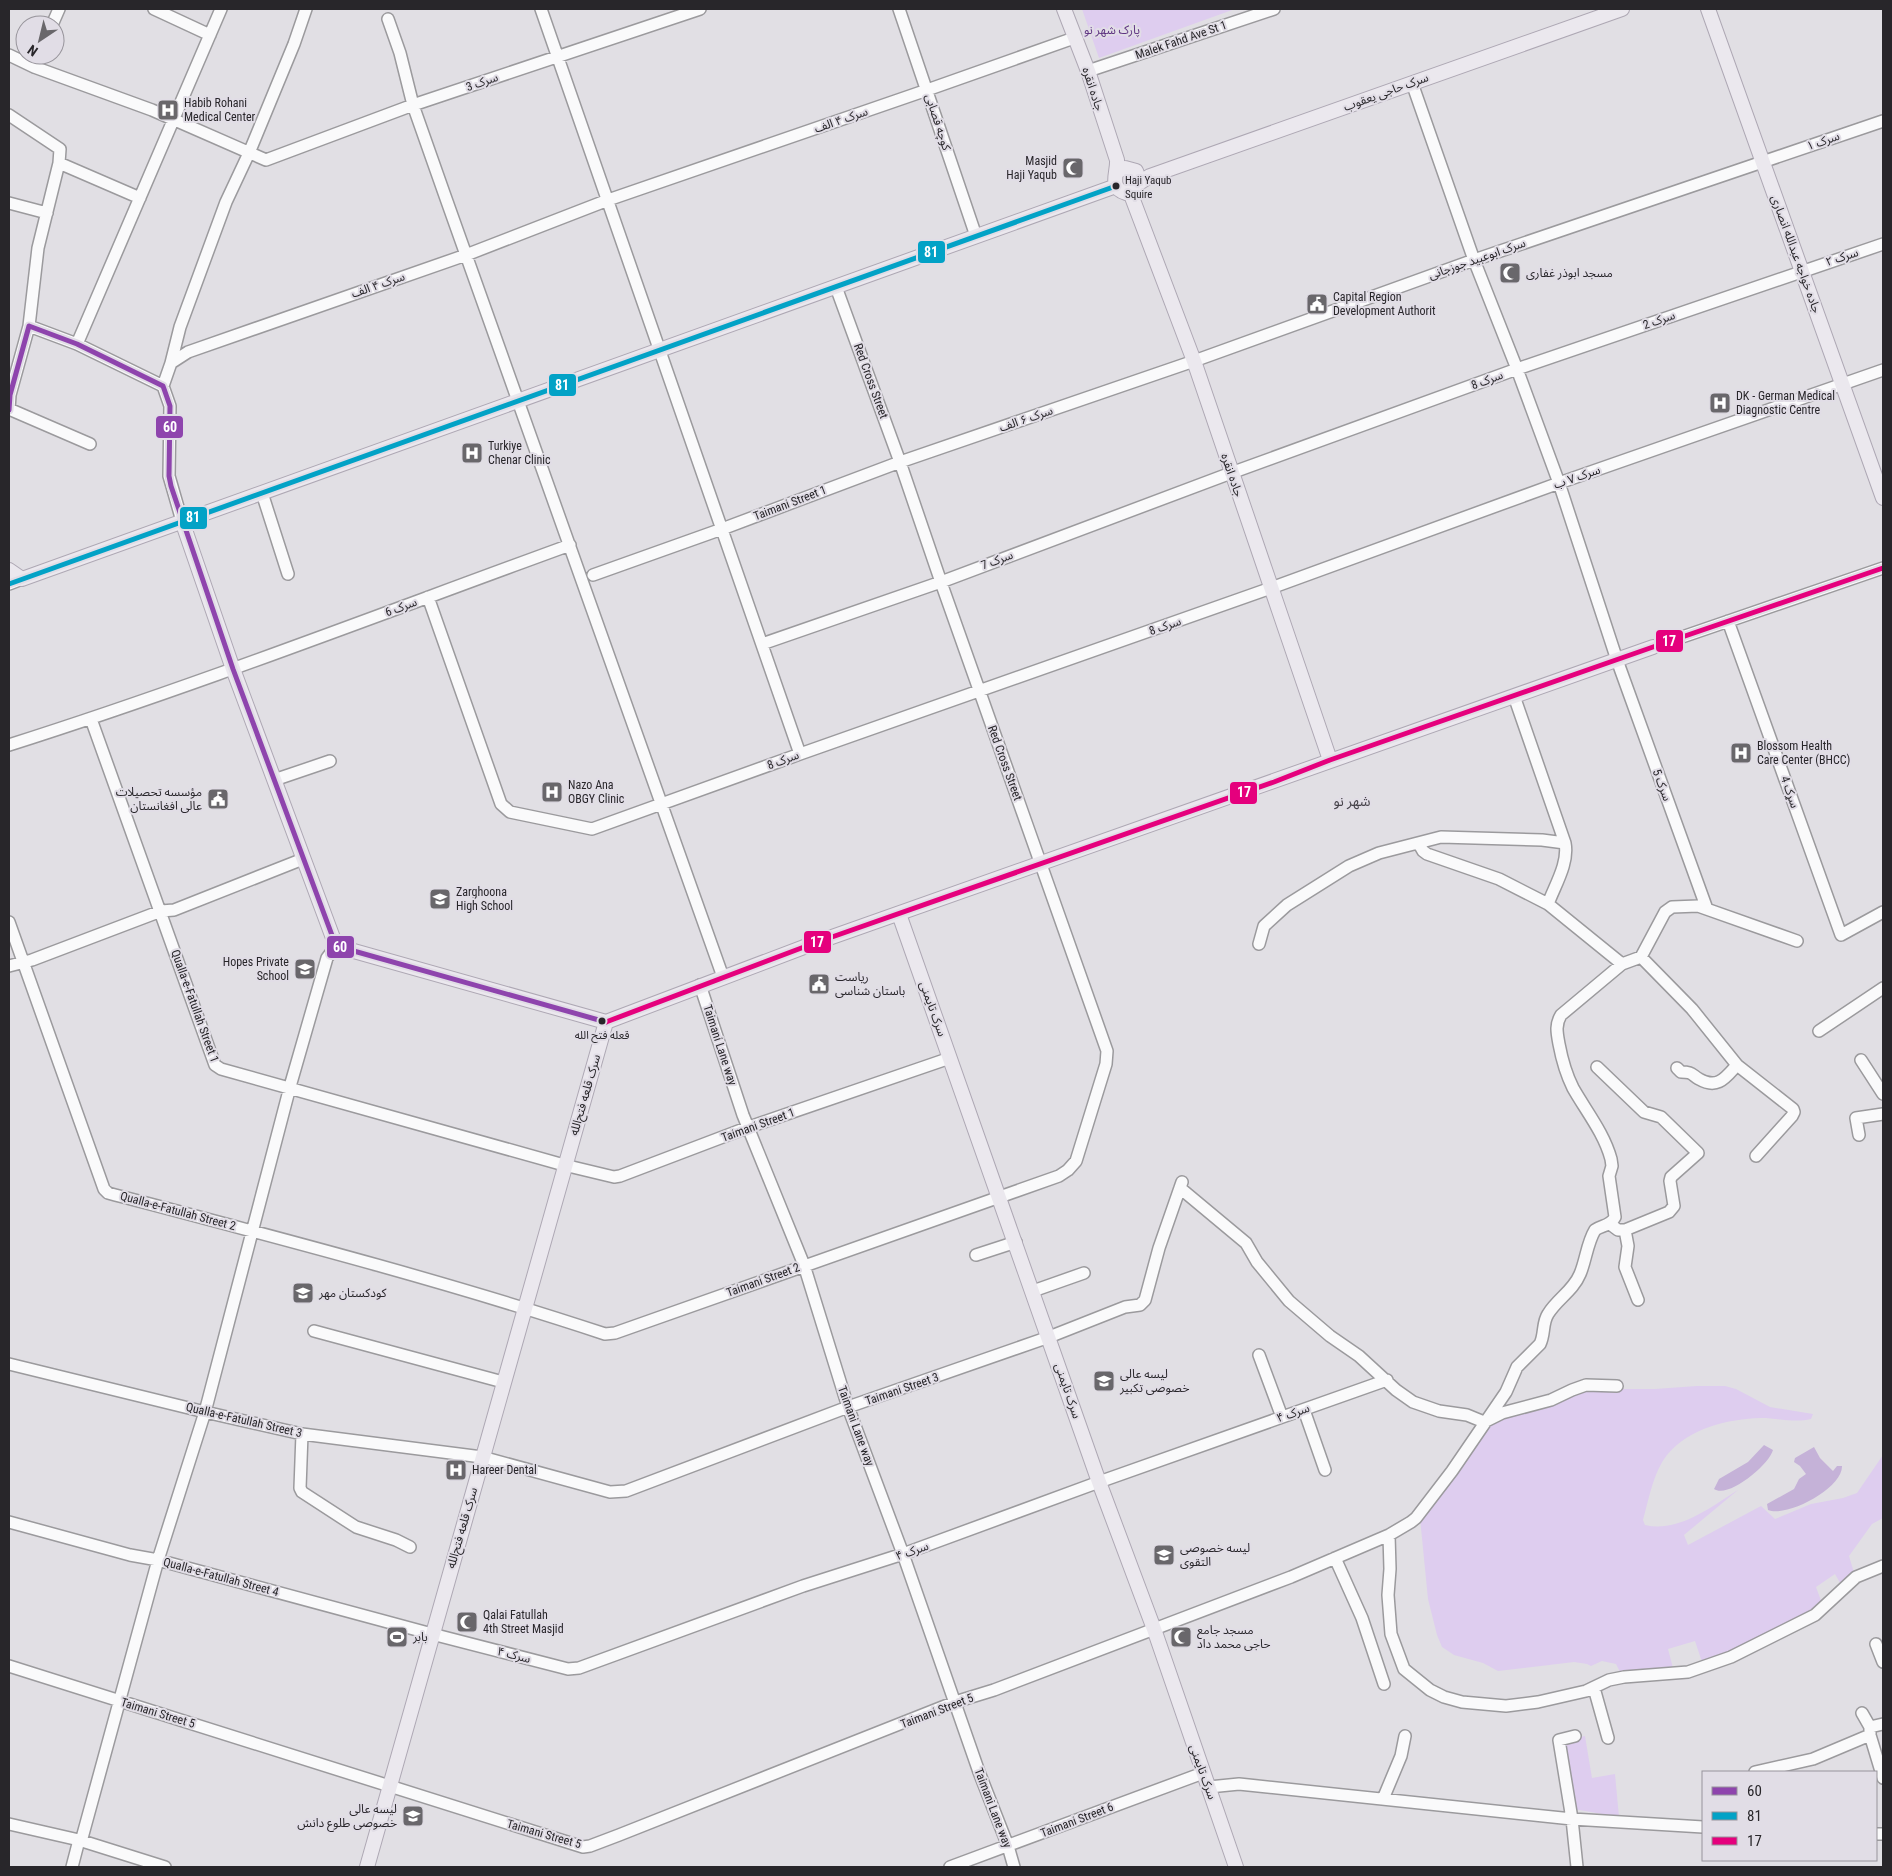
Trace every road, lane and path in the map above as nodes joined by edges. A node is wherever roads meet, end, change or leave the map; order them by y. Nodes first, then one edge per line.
1 (154, 9) edge
2 (221, 9) edge
3 (306, 9) edge
4 (541, 9) edge
5 (700, 9) edge
6 (899, 9) edge
7 (1064, 9) edge
8 (1274, 9) edge
9 (1622, 9) edge
10 (1708, 9) edge
11 (388, 19) dead end
12 (210, 35) junction
13 (1074, 38) junction
14 (9, 55) edge
15 (558, 56) junction
16 (34, 67) joint
17 (1088, 71) junction
18 (1412, 83) junction
19 (928, 90) junction
20 (413, 105) junction
21 (9, 115) edge
22 (174, 119) junction
23 (1883, 121) edge
24 (249, 153) junction
25 (1763, 162) junction
26 (59, 163) junction
27 (1118, 171) junction
28 (1140, 184) junction
29 (1116, 186) junction
30 (140, 198) junction
31 (608, 200) junction
32 (9, 203) edge
33 (47, 213) junction
34 (976, 236) junction
35 (1883, 244) edge
36 (466, 255) junction
37 (1474, 260) junction
38 (1802, 271) junction
39 (836, 287) junction
40 (29, 326) junction
41 (77, 344) junction
42 (660, 350) junction
43 (1194, 361) junction
44 (171, 363) junction
45 (1517, 369) junction
46 (13, 370) edge
47 (1883, 370) edge
48 (1842, 384) junction
49 (163, 386) junction
50 (518, 401) junction
51 (9, 410) edge
52 (90, 444) dead end
53 (900, 462) junction
54 (1231, 473) junction
55 (858, 478) joint
56 (1559, 483) junction
57 (262, 492) junction
58 (1883, 498) edge
59 (182, 521) junction
60 (722, 529) junction
61 (570, 545) junction
62 (1883, 568) edge
63 (9, 570) edge
64 (288, 574) dead end
65 (593, 575) dead end
66 (15, 581) edge
67 (940, 582) junction
68 (1271, 588) junction
69 (428, 597) junction
70 (1728, 621) junction
71 (762, 644) junction
72 (1653, 646) joint
73 (1617, 660) junction
74 (233, 668) junction
75 (979, 691) junction
76 (1514, 696) junction
77 (91, 719) junction
78 (9, 745) edge
79 (800, 754) junction
80 (1330, 760) junction
81 (330, 761) dead end
82 (274, 780) junction
83 (662, 805) junction
84 (1565, 843) junction
85 (1419, 844) junction
86 (304, 859) junction
87 (1041, 863) junction
88 (1548, 904) junction
89 (1707, 909) junction
90 (161, 911) junction
91 (1883, 912) edge
92 (900, 914) junction
93 (9, 922) edge
94 (1797, 941) dead end
95 (1259, 944) dead end
96 (336, 946) junction
97 (1641, 957) junction
98 (23, 961) junction
99 (1622, 964) junction
100 (9, 966) edge
101 (724, 977) junction
102 (700, 985) junction
103 (1883, 988) edge
104 (606, 1022) junction
105 (1819, 1031) dead end
106 (950, 1058) junction
107 (1860, 1060) dead end
108 (1737, 1065) junction
109 (1597, 1067) dead end
110 (1677, 1068) dead end
111 (289, 1089) junction
112 (1883, 1094) edge
113 (1883, 1114) edge
114 (749, 1127) junction
115 (1859, 1135) dead end
116 (1756, 1156) dead end
117 (564, 1165) junction
118 (1000, 1196) junction
119 (1610, 1224) junction
120 (1625, 1230) junction
121 (252, 1231) junction
122 (1016, 1242) junction
123 (976, 1256) dead end
124 (804, 1265) junction
125 (1084, 1273) dead end
126 (1033, 1290) junction
127 (1638, 1300) dead end
128 (525, 1308) junction
129 (314, 1331) dead end
130 (1049, 1337) junction
131 (1259, 1355) dead end
132 (9, 1364) edge
133 (1388, 1380) junction
134 (503, 1382) junction
135 (1617, 1386) dead end
136 (848, 1407) junction
137 (1304, 1410) junction
138 (205, 1412) junction
139 (1282, 1417) junction
140 (1484, 1422) junction
141 (302, 1434) junction
142 (482, 1457) junction
143 (1324, 1470) dead end
144 (1099, 1482) junction
145 (9, 1522) edge
146 (1390, 1535) junction
147 (410, 1547) dead end
148 (903, 1554) junction
149 (1335, 1558) junction
150 (158, 1560) junction
151 (1883, 1566) edge
152 (1154, 1629) junction
153 (432, 1634) junction
154 (1876, 1644) dead end
155 (1883, 1662) edge
156 (9, 1666) edge
157 (1384, 1684) dead end
158 (1594, 1688) junction
159 (120, 1701) junction
160 (955, 1702) junction
161 (1862, 1713) dead end
162 (1883, 1724) edge
163 (1870, 1731) junction
164 (1405, 1736) dead end
165 (1575, 1736) dead end
166 (1608, 1738) dead end
167 (1759, 1771) edge
168 (1203, 1773) junction
169 (1883, 1778) edge
170 (390, 1786) junction
171 (1209, 1787) junction
172 (1383, 1799) junction
173 (1572, 1819) junction
174 (9, 1824) edge
175 (1702, 1827) edge
176 (79, 1840) junction
177 (1008, 1846) junction
178 (72, 1867) edge
179 (165, 1867) edge
180 (367, 1867) edge
181 (950, 1867) edge
182 (1014, 1867) edge
183 (1236, 1867) edge
184 (1577, 1867) edge

1 - 12 street
2 - 12 street
3 - 24 street
4 - 15 street
5 - 15 street, سرک 3
6 - 19 street, کوچه قصابی
7 - 13 main road, جاده انقره
8 - 17 street, Malek Fahd Ave St 1
9 - 18 main road, سرک حاجی یعقوب
10 - 25 main road, جاده خواجه عبدالله انصاری
11 - 20 street
12 - 22 street
13 - 17 main road, جاده انقره
13 - 19 street, سرک ۴ الف
14 - 16 street
15 - 20 street, سرک 3
15 - 31 street
16 - 22 street
17 - 27 main road, جاده انقره
18 - 28 main road, سرک حاجی یعقوب
18 - 37 street, سرک 5
19 - 31 street, سرک ۴ الف
19 - 34 street, کوچه قصابی
20 - 24 street, سرک 3
20 - 36 street
21 - 26 street
22 - 24 street
22 - 30 street
23 - 25 street, سرک ۱
24 - 44 street
25 - 37 street, سرک ابوعبید جوزجانی
25 - 38 main road, جاده خواجه عبدالله انصاری
26 - 30 street
26 - 33 street
27 - 28 main road
27 - 29 main road
28 - 29 main road
28 - 43 main road, جاده انقره
29 - 34 main road
30 - 41 street
31 - 36 street, سرک ۴ الف
31 - 42 street
32 - 33 street
33 - 40 street
34 - 39 main road
35 - 38 street, سرک ۲
36 - 44 street, سرک ۴ الف
36 - 50 street
37 - 43 street, سرک ابوعبید جوزجانی
37 - 45 street, سرک 5
38 - 45 street, سرک 2
38 - 48 main road, جاده خواجه عبدالله انصاری
39 - 42 main road
39 - 53 street, Red Cross Street
40 - 41 street
40 - 46 street
41 - 49 street
42 - 50 main road
42 - 60 street
43 - 53 street, سرک ۶ الف
43 - 54 main road, جاده انقره
44 - 49 street
45 - 54 street, سرک 8
45 - 56 street, سرک 5
46 - 51 street
47 - 48 street, سرک ۷ ب
48 - 56 street, سرک ۷ ب
48 - 58 main road, جاده خواجه عبدالله انصاری
49 - 59 street
50 - 57 main road
50 - 61 street
51 - 52 street
53 - 55 street, سرک ۶ الف
53 - 67 street, Red Cross Street
54 - 67 street, سرک 7
54 - 68 main road, جاده انقره
55 - 60 street, Taimani Street 1
56 - 68 street, سرک ۷ ب
56 - 73 street, سرک 5
57 - 59 main road
57 - 64 street
59 - 66 main road
59 - 74 main road
60 - 65 street
60 - 71 street
61 - 69 street, سرک 6
61 - 83 street
62 - 70 street
63 - 66 main road
67 - 71 street, سرک 7
67 - 75 street, Red Cross Street
68 - 75 street, سرک 8
68 - 80 main road, جاده انقره
69 - 74 street, سرک 6
69 - 83 street, سرک 8
70 - 72 street
70 - 91 street, سړک 4
71 - 79 street
72 - 73 main road
73 - 76 main road
73 - 89 street, سرک 5
74 - 77 street, سرک 6
74 - 82 main road
75 - 79 street, سرک 8
75 - 87 street, Red Cross Street
76 - 80 main road
76 - 84 street
77 - 78 street, سرک 6
77 - 90 street, Qualla-e-Fatullah Street 1
79 - 83 street, سرک 8
80 - 87 main road
81 - 82 street
82 - 86 main road
83 - 101 street
84 - 85 street
84 - 88 street
85 - 88 street
85 - 95 street
86 - 90 street
86 - 96 main road
87 - 92 main road
87 - 118 street, Red Cross Street
88 - 99 street
89 - 94 street
89 - 97 street
90 - 98 street
90 - 111 street, Qualla-e-Fatullah Street 1
92 - 101 main road
92 - 106 main road, سرک تایمنی
93 - 98 street, Qualla-e-Fatullah Street 2
96 - 104 main road
96 - 111 street
97 - 99 street
97 - 108 street
98 - 100 street
98 - 121 street, Qualla-e-Fatullah Street 2
99 - 119 street
101 - 102 main road
102 - 104 main road
102 - 114 street, Taimani Lane way
103 - 105 street
104 - 117 main road, سرک قلعه فتح‌الله
106 - 114 street, Taimani Street 1
106 - 118 main road, سرک تایمنی
107 - 112 street
108 - 110 street
108 - 116 street
109 - 120 street
111 - 117 street, Qualla-e-Fatullah Street 1
111 - 121 street
113 - 115 street
114 - 117 street, Taimani Street 1
114 - 124 street, Taimani Lane way
117 - 128 main road, سرک قلعه فتح‌الله
118 - 122 main road, سرک تایمنی
118 - 124 street, Taimani Street 2
119 - 120 street
119 - 140 street, Taimani Street 5
120 - 127 street
121 - 128 street, Qualla-e-Fatullah Street 2
121 - 138 street
122 - 123 street
122 - 126 main road, سرک تایمنی
124 - 128 street, Taimani Street 2
124 - 136 street, Taimani Lane way
125 - 126 street
126 - 130 main road, سرک تایمنی
128 - 134 main road, سرک قلعه فتح‌الله
129 - 134 street
130 - 133 street, Taimani Street 3
130 - 136 street, Taimani Street 3
130 - 144 main road, سرک تایمنی
131 - 139 street
132 - 138 street, Qualla-e-Fatullah Street 3
133 - 137 street, سرک ۴
133 - 140 street
134 - 142 main road, سرک قلعه فتح‌الله
135 - 140 street
136 - 142 street, Taimani Street 3
136 - 148 street, Taimani Lane way
137 - 139 street, سرک ۴
137 - 143 street
138 - 141 street, Qualla-e-Fatullah Street 3
138 - 150 street
139 - 144 street, سرک ۴
140 - 146 street, Taimani Street 5
141 - 142 street, Qualla-e-Fatullah Street 3
141 - 147 street
142 - 153 main road, سرک قلعه فتح‌الله
144 - 148 street, سرک ۴
144 - 152 main road, سرک تایمنی
145 - 150 street, Qualla-e-Fatullah Street 4
146 - 149 street, Taimani Street 5
146 - 158 street
148 - 153 street, سرک ۴
148 - 160 street, Taimani Lane way
149 - 152 street, Taimani Street 5
149 - 157 street
150 - 153 street, Qualla-e-Fatullah Street 4
150 - 159 street
151 - 158 street
152 - 160 street, Taimani Street 5
152 - 168 main road, سرک تایمنی
153 - 170 main road, سرک قلعه فتح‌الله
154 - 155 street
156 - 159 street, Taimani Street 5
158 - 166 street
159 - 170 street, Taimani Street 5
159 - 176 street
160 - 170 street, Taimani Street 5
160 - 177 street, Taimani Lane way
161 - 163 street
162 - 163 street
163 - 167 street
163 - 169 street
164 - 172 street
165 - 173 street
168 - 171 main road, سرک تایمنی
168 - 177 street, Taimani Street 6
170 - 180 main road, سرک قلعه فتح‌الله
171 - 172 street
171 - 183 main road, سرک تایمنی
172 - 173 street
173 - 175 street
173 - 184 street
174 - 176 street
176 - 178 street
176 - 179 street
177 - 181 street, Taimani Street 6
177 - 182 street, Taimani Lane way

